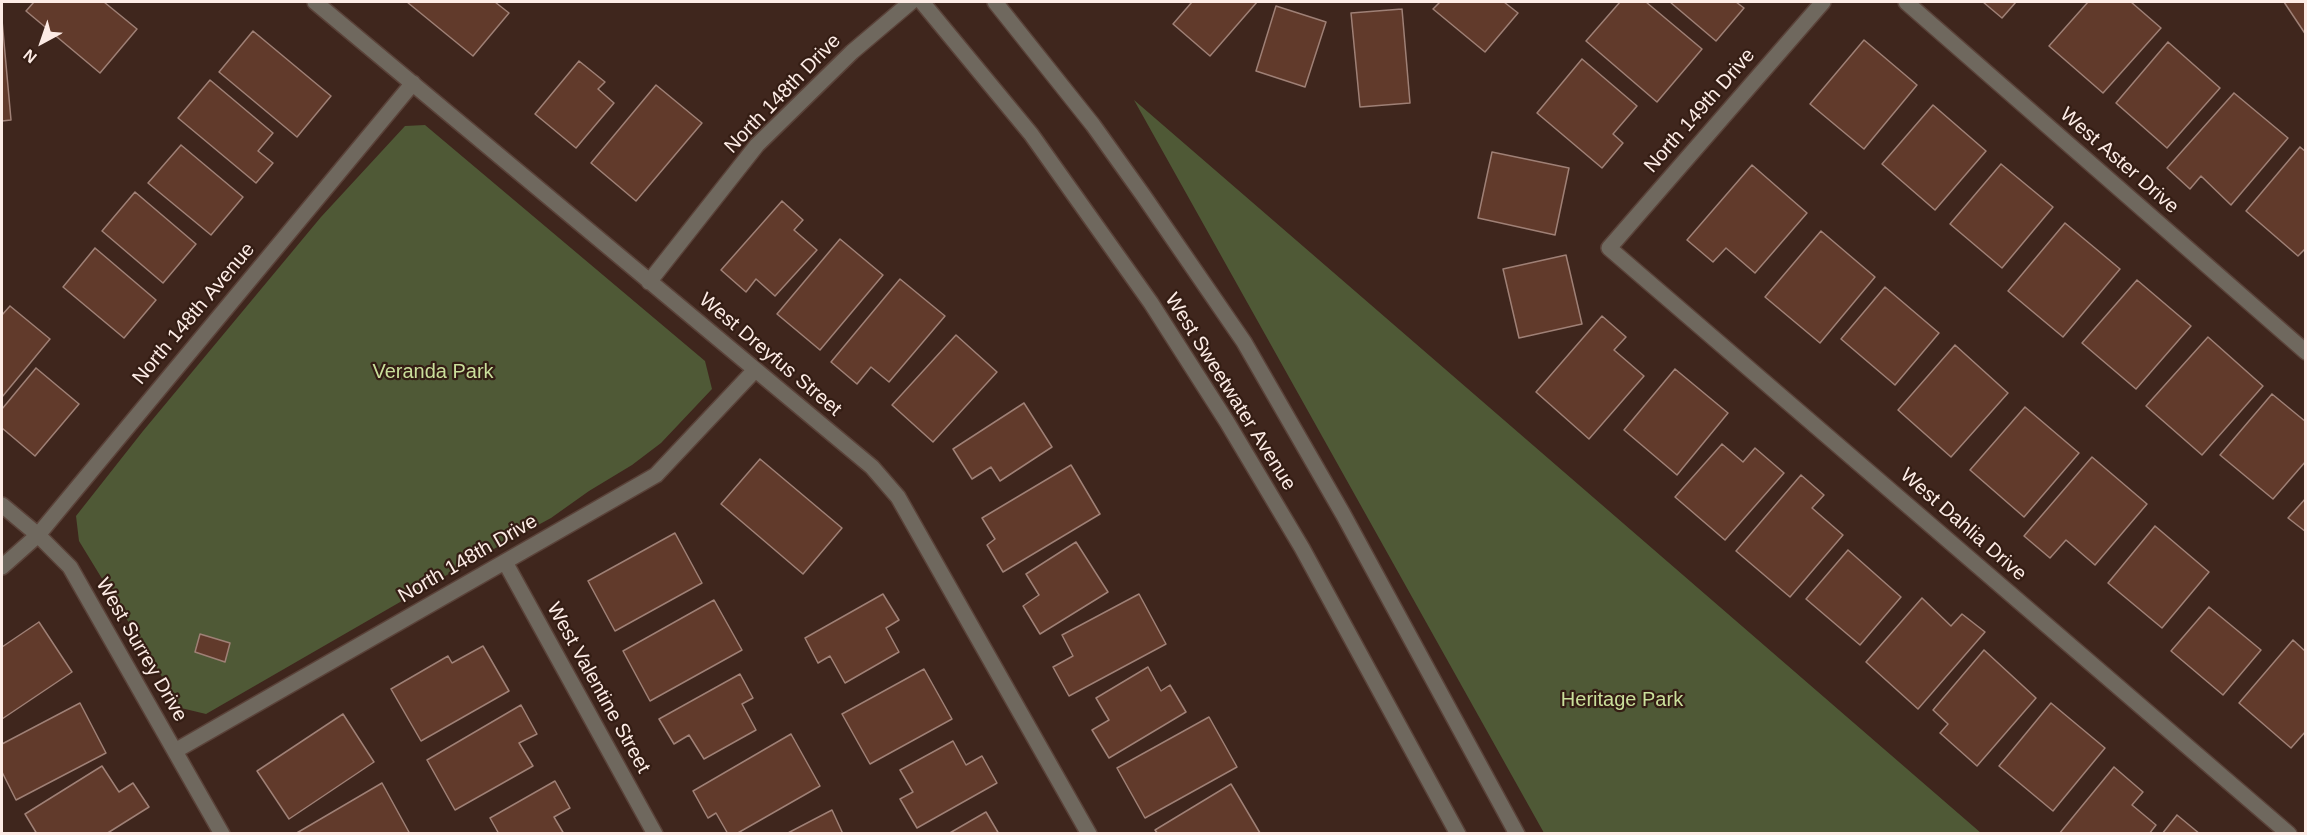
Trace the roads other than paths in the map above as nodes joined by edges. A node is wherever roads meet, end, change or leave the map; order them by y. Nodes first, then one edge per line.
1 (315, 2) edge
2 (911, 2) edge
3 (922, 2) edge
4 (994, 2) edge
5 (1823, 2) edge
6 (1906, 2) edge
7 (413, 83) junction
8 (1609, 248) joint
9 (650, 282) junction
10 (2306, 352) edge
11 (755, 370) junction
12 (2, 505) edge
13 (38, 535) junction
14 (505, 562) junction
15 (2, 567) edge
16 (175, 751) junction
17 (222, 834) edge
18 (655, 834) edge
19 (1089, 834) edge
20 (1458, 834) edge
21 (1517, 834) edge
22 (2289, 834) edge

1 - 7 street, West Dreyfus Street
2 - 9 street, North 148th Drive
3 - 20 street, West Sweetwater Avenue
4 - 21 street, West Sweetwater Avenue
5 - 8 street, North 149th Drive
6 - 10 street, West Aster Drive
7 - 9 street, West Dreyfus Street
7 - 13 street, North 148th Avenue
8 - 22 street, West Dahlia Drive
9 - 11 street, West Dreyfus Street
11 - 14 street, North 148th Drive
11 - 19 street, West Dreyfus Street
12 - 13 street, West Surrey Drive
13 - 15 street, North 148th Avenue
13 - 16 street, West Surrey Drive
14 - 16 street, North 148th Drive
14 - 18 street, West Valentine Street
16 - 17 street, West Surrey Drive

